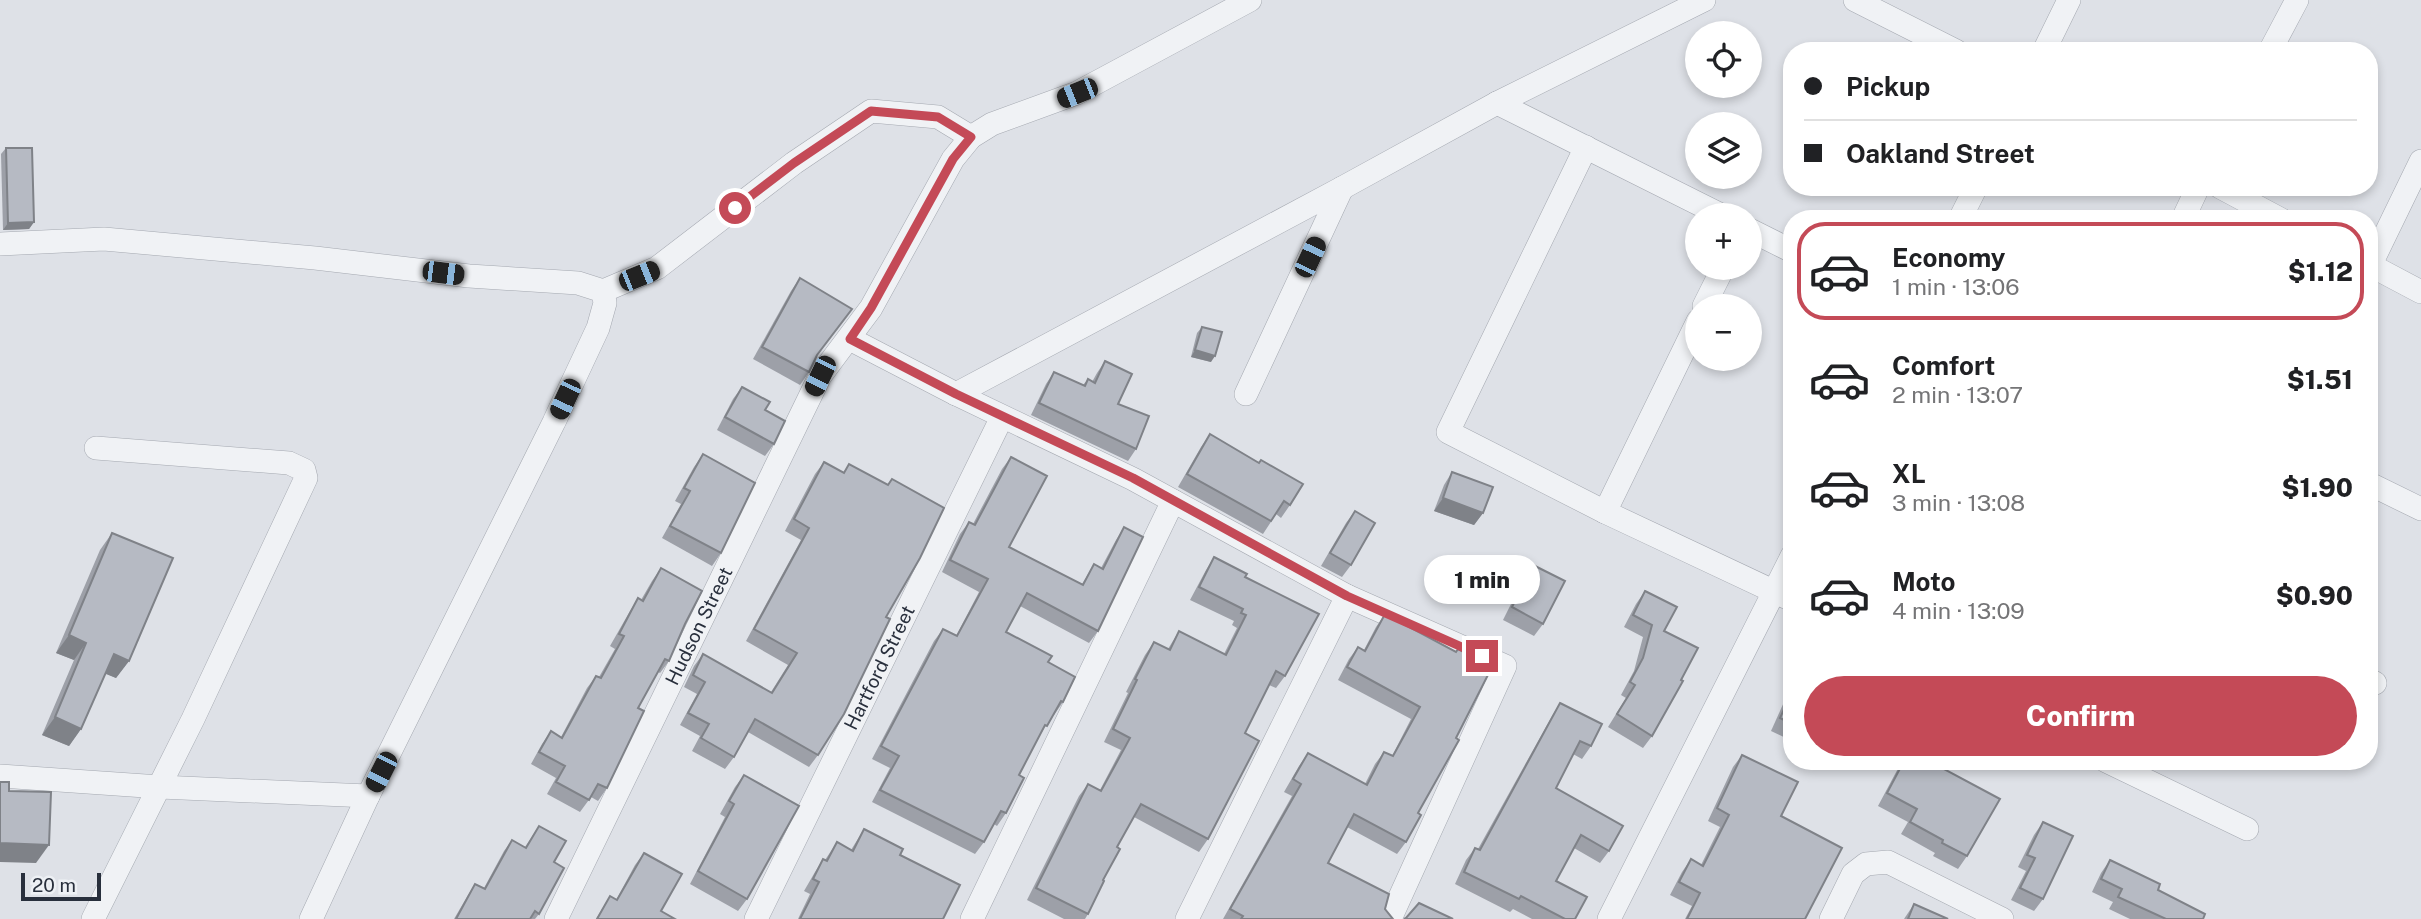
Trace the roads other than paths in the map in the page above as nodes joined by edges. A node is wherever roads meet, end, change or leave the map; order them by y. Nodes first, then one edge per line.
1 (1250, 0) edge
2 (1704, 0) edge
3 (1855, 0) edge
4 (2069, 0) edge
5 (2297, 0) edge
6 (1938, 42) edge
7 (2048, 42) edge
8 (2275, 42) edge
9 (1497, 103) junction
10 (971, 137) junction
11 (1586, 147) junction
12 (2421, 161) edge
13 (1342, 188) junction
14 (2237, 196) edge
15 (1697, 203) edge
16 (2263, 210) edge
17 (1762, 236) edge
18 (0, 244) edge
19 (1783, 246) edge
20 (2378, 250) edge
21 (2378, 270) edge
22 (603, 291) junction
23 (2421, 292) edge
24 (850, 339) junction
25 (1685, 348) edge
26 (956, 394) junction
27 (1245, 394) dead end
28 (1002, 416) junction
29 (96, 448) dead end
30 (2378, 488) edge
31 (1173, 501) junction
32 (2421, 509) edge
33 (1605, 512) junction
34 (1347, 596) junction
35 (1783, 596) edge
36 (2128, 770) edge
37 (0, 776) edge
38 (160, 787) junction
39 (368, 796) junction
40 (2247, 830) dead end
41 (93, 919) edge
42 (311, 919) edge
43 (556, 919) edge
44 (757, 919) edge
45 (972, 919) edge
46 (1187, 919) edge
47 (1390, 919) edge
48 (1609, 919) edge
49 (1831, 919) edge
50 (2001, 919) edge

1 - 10 street
2 - 9 street
3 - 6 street
4 - 7 street
5 - 8 street
9 - 11 street
9 - 13 street
10 - 22 street
10 - 24 street, Hudson Street
11 - 15 street
11 - 33 street
12 - 20 street
13 - 26 street
13 - 27 street
14 - 16 street
17 - 19 street
18 - 22 street
21 - 23 street
22 - 39 street
24 - 26 street
24 - 43 street, Hudson Street
25 - 33 street
26 - 28 street
28 - 31 street
28 - 44 street, Hartford Street
29 - 38 street
30 - 32 street
31 - 34 street
31 - 45 street
33 - 35 street
34 - 46 street
34 - 47 street
35 - 48 street
36 - 40 street
37 - 38 street
38 - 39 street
38 - 41 street
39 - 42 street
49 - 50 street

